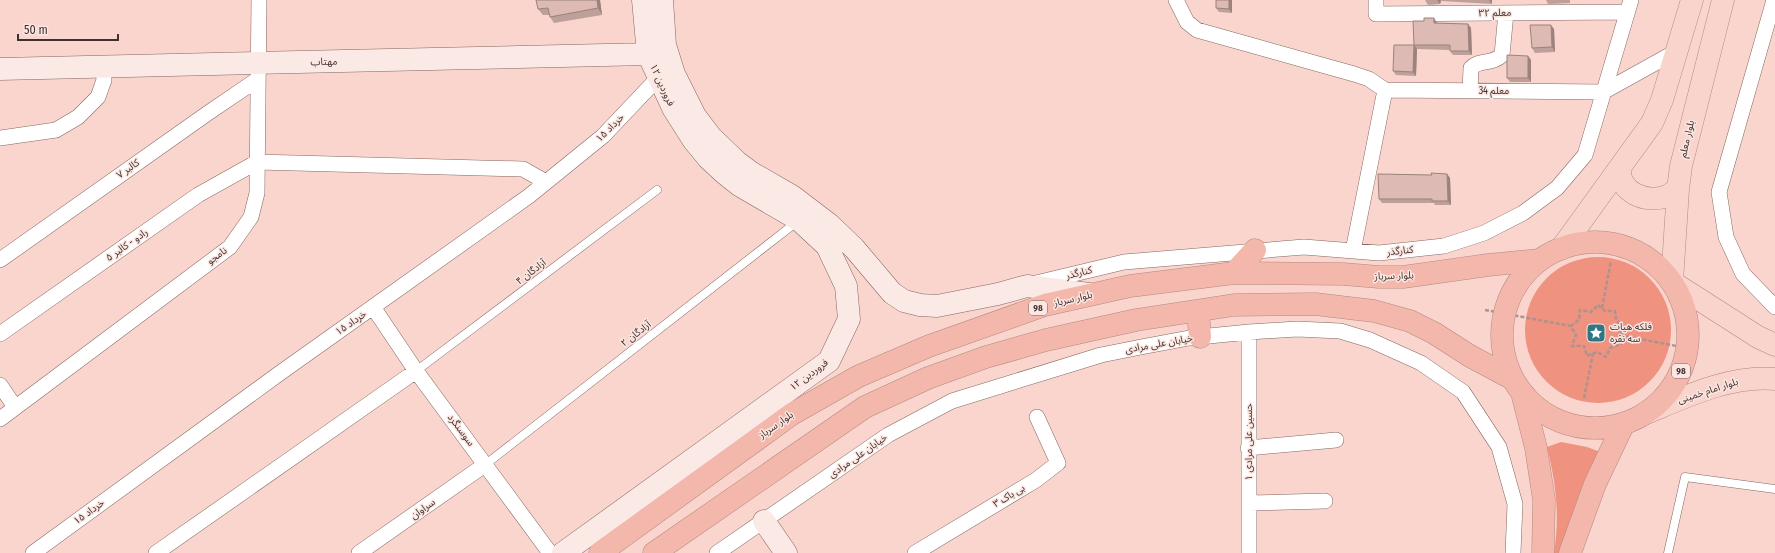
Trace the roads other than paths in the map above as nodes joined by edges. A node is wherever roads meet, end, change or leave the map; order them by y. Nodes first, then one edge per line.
1 (259, 0) edge
2 (643, 0) edge
3 (662, 0) edge
4 (1176, 0) edge
5 (1376, 0) edge
6 (1692, 0) edge
7 (1723, 0) edge
8 (1774, 0) edge
9 (1528, 6) edge
10 (1629, 6) edge
11 (1506, 13) junction
12 (1677, 51) junction
13 (648, 54) junction
14 (103, 67) junction
15 (0, 69) edge
16 (258, 71) junction
17 (666, 76) junction
18 (1385, 90) junction
19 (1470, 91) junction
20 (1603, 92) junction
21 (0, 138) edge
22 (257, 162) junction
23 (1620, 168) junction
24 (546, 182) junction
25 (1678, 189) junction
26 (657, 190) dead end
27 (798, 220) junction
28 (1561, 248) junction
29 (1255, 250) junction
30 (1353, 251) junction
31 (0, 260) edge
32 (1539, 260) junction
33 (1234, 273) junction
34 (1672, 282) junction
35 (1027, 286) junction
36 (1092, 295) junction
37 (373, 307) junction
38 (1775, 307) edge
39 (1198, 311) junction
40 (1249, 332) junction
41 (0, 334) edge
42 (1200, 337) junction
43 (1775, 345) edge
44 (416, 371) junction
45 (1775, 379) edge
46 (0, 385) edge
47 (1518, 386) junction
48 (15, 407) junction
49 (1644, 414) junction
50 (1037, 417) dead end
51 (0, 419) edge
52 (1624, 424) junction
53 (1336, 440) dead end
54 (1248, 448) junction
55 (486, 464) junction
56 (1775, 489) edge
57 (1325, 501) dead end
58 (1249, 503) junction
59 (764, 521) junction
60 (32, 553) edge
61 (156, 553) edge
62 (359, 553) edge
63 (550, 553) edge
64 (563, 553) edge
65 (600, 553) edge
66 (654, 553) edge
67 (717, 553) edge
68 (786, 553) edge
69 (915, 553) edge
70 (1249, 553) edge
71 (1513, 553) edge
72 (1543, 553) edge
73 (1570, 553) edge
74 (1668, 553) edge

1 - 16 street, نامجو
2 - 13 street, ۱۲ فروردین
3 - 17 street, ۱۲ فروردین
4 - 18 street
5 - 11 street, معلم ۳۲
6 - 12 main road, 98
7 - 25 main road, بلوار معلم
8 - 38 street
9 - 10 street, معلم ۳۲
9 - 11 street, معلم ۳۲
10 - 20 street, کنارگذر
11 - 19 street
12 - 20 street
12 - 23 main road, 98
13 - 16 street, مهتاب
13 - 17 street, ۱۲ فروردین
14 - 15 street, مهتاب
14 - 16 street, مهتاب
14 - 21 street
16 - 22 street, نامجو
16 - 31 street, کالبر ۷
17 - 24 street, ۱۵ خرداد
17 - 27 street, ۱۲ فروردین
17 - 35 street, ۱۲ فروردین
18 - 19 street, معلم 34
18 - 30 street
19 - 20 street, معلم 34
20 - 30 street, کنارگذر
22 - 24 street
22 - 41 street, رادو - کالبر ۵
22 - 48 street, نامجو
23 - 25 main road
23 - 28 main road, 98
24 - 37 street, ۱۵ خرداد
25 - 34 main road, بلوار معلم
26 - 44 lane, آزادگان ۴
27 - 55 lane, آزادگان ۲
27 - 64 street, ۱۲ فروردین
28 - 32 highway, 98
28 - 34 highway, 98
29 - 30 street, کنارگذر
29 - 33 highway
29 - 35 street, کنارگذر
32 - 33 highway, بلوار سرباز / 98
32 - 47 highway, 98
33 - 36 highway, بلوار سرباز / 98
34 - 43 main road
34 - 49 highway, 98
35 - 36 street, ۱۲ فروردین
36 - 65 highway, بلوار سرباز / 98
37 - 44 street, سوسنگرد
37 - 60 street, ۱۵ خرداد
39 - 42 highway
39 - 47 highway, 98
39 - 66 highway, 98
40 - 42 street, خیابان علی مرادی
40 - 54 street, حسین علی مرادی ۱
40 - 71 street, خیابان علی مرادی
42 - 59 street, خیابان علی مرادی
44 - 55 street, سوسنگرد
44 - 61 street
45 - 49 main road, بلوار امام خمینی
46 - 48 street
47 - 52 highway, 98
47 - 72 highway
48 - 51 street, نامجو
49 - 52 highway, 98
50 - 69 street, بی باک ۳
52 - 73 highway
53 - 54 street
54 - 58 street, حسین علی مرادی ۱
55 - 62 street, سراوان
55 - 63 street, سوسنگرد
56 - 74 lane
57 - 58 street
58 - 70 street, حسین علی مرادی ۱
59 - 67 street, خیابان علی مرادی
59 - 68 street

